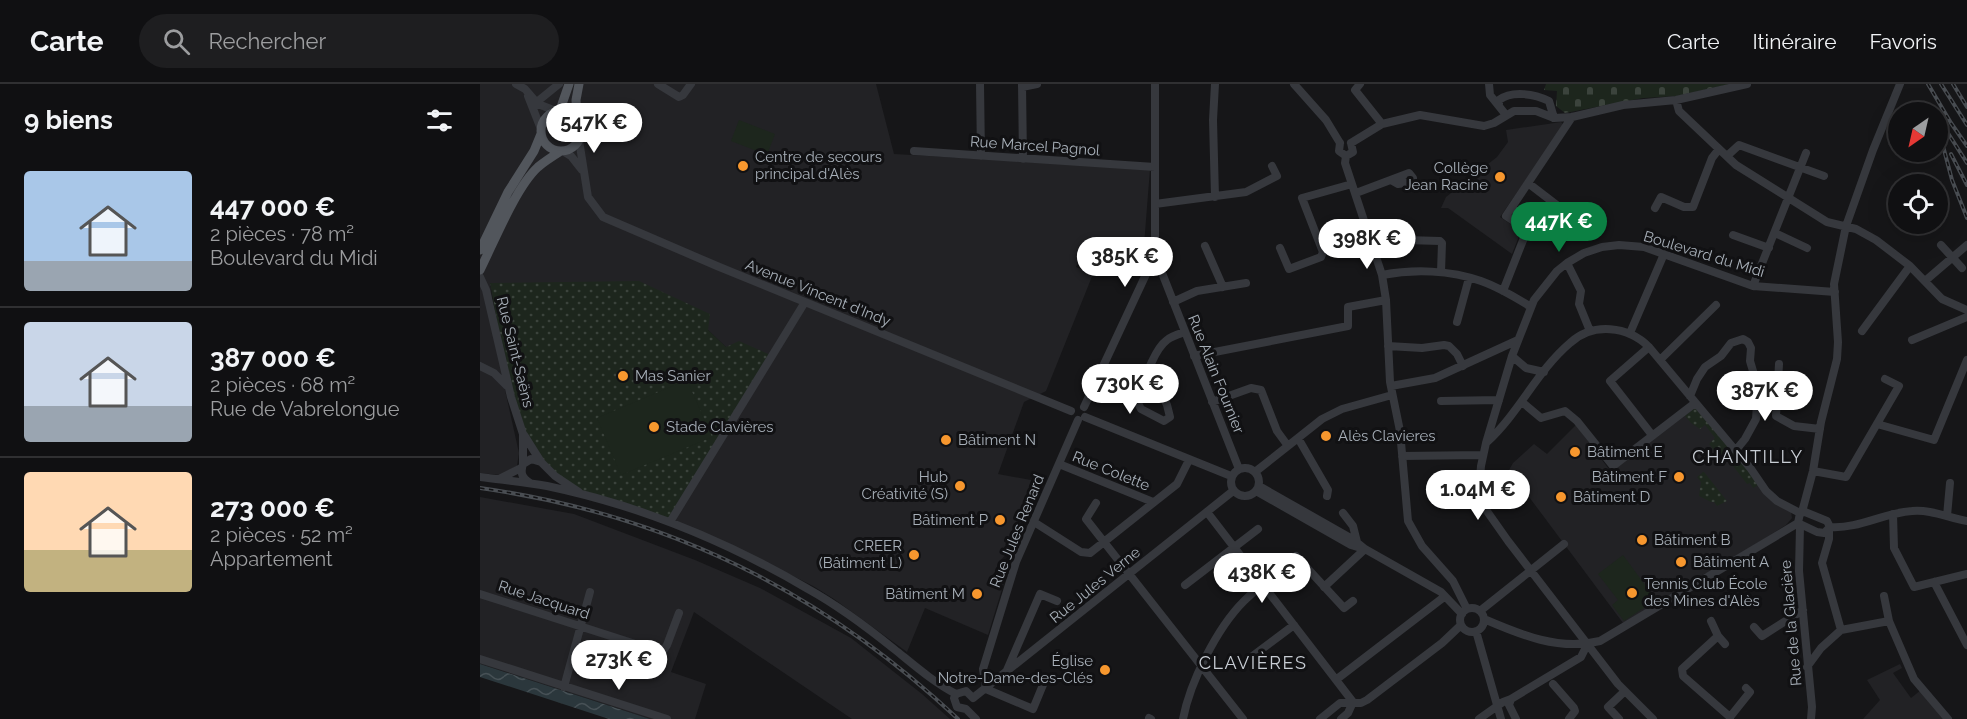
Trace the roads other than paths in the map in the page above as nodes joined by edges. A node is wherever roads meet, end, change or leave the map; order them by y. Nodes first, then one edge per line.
1 (516, 84) edge
2 (559, 84) edge
3 (569, 84) edge
4 (579, 84) edge
5 (658, 84) edge
6 (691, 84) edge
7 (980, 84) edge
8 (1037, 84) edge
9 (1155, 84) edge
10 (1215, 84) edge
11 (1294, 84) edge
12 (1360, 84) edge
13 (1489, 84) edge
14 (1747, 84) edge
15 (1900, 84) edge
16 (1022, 86) edge
17 (525, 89) junction
18 (549, 92) junction
19 (1676, 100) junction
20 (1498, 104) junction
21 (539, 105) junction
22 (558, 111) junction
23 (1506, 114) junction
24 (1572, 117) junction
25 (577, 118) junction
26 (1554, 118) junction
27 (1382, 123) junction
28 (541, 132) junction
29 (579, 140) junction
30 (1340, 143) junction
31 (1352, 143) junction
32 (1719, 149) junction
33 (562, 151) junction
34 (914, 151) dead end
35 (1806, 153) dead end
36 (981, 156) junction
37 (1346, 156) junction
38 (1727, 156) junction
39 (1023, 159) junction
40 (1272, 166) dead end
41 (1155, 167) junction
42 (1801, 169) junction
43 (583, 171) junction
44 (1824, 176) dead end
45 (1391, 180) dead end
46 (1528, 183) junction
47 (1352, 184) junction
48 (1356, 193) junction
49 (1215, 197) junction
50 (1789, 199) junction
51 (1155, 204) junction
52 (1655, 208) dead end
53 (1571, 216) dead end
54 (1846, 226) junction
55 (1775, 233) junction
56 (1733, 235) dead end
57 (491, 239) junction
58 (1371, 239) junction
59 (1941, 245) dead end
60 (1967, 245) edge
61 (1205, 246) dead end
62 (1280, 248) dead end
63 (1769, 248) junction
64 (1806, 248) dead end
65 (480, 250) edge
66 (1664, 254) junction
67 (1155, 255) junction
68 (1953, 257) junction
69 (1567, 263) junction
70 (1910, 266) junction
71 (1962, 268) dead end
72 (480, 270) edge
73 (1441, 272) junction
74 (1382, 275) junction
75 (480, 277) edge
76 (1469, 278) junction
77 (1925, 281) junction
78 (1246, 284) dead end
79 (1754, 286) junction
80 (1223, 287) junction
81 (1503, 291) junction
82 (1835, 292) junction
83 (1386, 300) junction
84 (805, 302) junction
85 (1173, 302) junction
86 (1716, 304) dead end
87 (1531, 307) junction
88 (1967, 310) edge
89 (1967, 317) edge
90 (1457, 322) dead end
91 (1590, 331) junction
92 (1862, 331) dead end
93 (1185, 332) junction
94 (1630, 333) junction
95 (1518, 340) junction
96 (1912, 340) dead end
97 (1388, 346) junction
98 (1649, 346) junction
99 (1194, 356) junction
100 (1512, 356) junction
101 (1660, 360) junction
102 (1967, 360) edge
103 (1779, 364) dead end
104 (480, 366) edge
105 (1463, 366) junction
106 (1150, 368) junction
107 (1544, 372) junction
108 (1885, 379) dead end
109 (509, 389) junction
110 (1391, 390) junction
111 (1693, 399) junction
112 (1499, 400) junction
113 (1441, 401) dead end
114 (1212, 402) junction
115 (1522, 402) junction
116 (1084, 407) junction
117 (1071, 411) junction
118 (1082, 419) junction
119 (1877, 424) junction
120 (1820, 429) junction
121 (523, 434) junction
122 (1652, 435) junction
123 (1298, 438) junction
124 (1486, 443) junction
125 (1288, 446) junction
126 (1736, 450) junction
127 (1483, 455) junction
128 (1402, 456) junction
129 (1189, 460) junction
130 (544, 464) junction
131 (1059, 464) junction
132 (522, 466) junction
133 (1239, 468) junction
134 (1813, 471) junction
135 (1255, 472) junction
136 (1231, 476) junction
137 (480, 477) edge
138 (497, 480) junction
139 (530, 483) junction
140 (1950, 483) dead end
141 (539, 485) junction
142 (1257, 489) junction
143 (1233, 491) junction
144 (585, 496) junction
145 (1327, 496) dead end
146 (1153, 502) junction
147 (1096, 503) dead end
148 (1207, 512) junction
149 (1801, 512) junction
150 (1343, 513) dead end
151 (1893, 514) junction
152 (1947, 516) junction
153 (1967, 521) edge
154 (670, 522) junction
155 (1034, 522) junction
156 (1799, 524) junction
157 (1829, 528) junction
158 (1258, 529) dead end
159 (1104, 541) junction
160 (1357, 542) junction
161 (1564, 544) dead end
162 (1234, 548) junction
163 (1365, 549) junction
164 (1532, 570) junction
165 (1967, 574) edge
166 (1129, 575) junction
167 (1934, 582) junction
168 (1262, 584) junction
169 (1185, 585) dead end
170 (1324, 587) junction
171 (590, 592) dead end
172 (480, 594) edge
173 (1884, 596) dead end
174 (1444, 597) junction
175 (1057, 601) dead end
176 (1353, 601) dead end
177 (1803, 610) junction
178 (1480, 611) junction
179 (1464, 612) junction
180 (679, 613) dead end
181 (1484, 619) junction
182 (1712, 621) dead end
183 (1889, 621) junction
184 (1294, 625) junction
185 (1461, 625) junction
186 (580, 627) junction
187 (1754, 627) dead end
188 (1842, 630) junction
189 (1476, 631) junction
190 (1718, 636) junction
191 (1588, 643) junction
192 (1725, 644) dead end
193 (1967, 645) edge
194 (1250, 658) dead end
195 (480, 659) edge
196 (1200, 667) junction
197 (1808, 667) junction
198 (1006, 672) junction
199 (1337, 679) junction
200 (1046, 680) dead end
201 (1553, 684) dead end
202 (564, 687) junction
203 (1746, 688) dead end
204 (986, 689) junction
205 (1625, 691) junction
206 (956, 694) junction
207 (973, 698) junction
208 (1511, 699) junction
209 (1353, 702) junction
210 (1497, 707) junction
211 (966, 709) junction
212 (1512, 718) edge
213 (1730, 718) edge
214 (1811, 718) edge
215 (667, 719) edge
216 (976, 719) edge
217 (1183, 719) edge
218 (1243, 719) edge
219 (1320, 719) edge
220 (1341, 719) edge
221 (1479, 719) edge
222 (1501, 719) edge
223 (1569, 719) edge
224 (1619, 719) edge
225 (1653, 719) edge
226 (1948, 719) edge

1 - 17 street
2 - 18 street
3 - 22 main road
4 - 25 main road
5 - 6 street
7 - 36 street
8 - 16 street
9 - 41 street
10 - 49 street
11 - 30 street
12 - 27 street
13 - 20 street
14 - 19 street
15 - 54 street, Rue de la Glacière
16 - 39 street
17 - 18 street
17 - 21 street
17 - 28 street
18 - 21 street
19 - 24 street
19 - 32 street
20 - 23 street
20 - 26 street
21 - 22 street
22 - 25 main road
22 - 28 main road
23 - 26 street
23 - 27 street
24 - 26 street
24 - 46 street
25 - 29 main road
27 - 31 street
28 - 33 main road
28 - 57 main road
29 - 33 main road
29 - 43 street, Avenue Vincent d'Indy
30 - 31 street
30 - 37 street
31 - 37 street
32 - 38 street
32 - 52 street
33 - 43 street
33 - 57 main road
34 - 36 street, Rue Marcel Pagnol
35 - 42 street
36 - 39 street, Rue Marcel Pagnol
37 - 47 street
38 - 42 street
38 - 50 street
39 - 41 street, Rue Marcel Pagnol
40 - 49 street
41 - 51 street
42 - 44 street
42 - 50 street
43 - 84 street, Avenue Vincent d'Indy
45 - 48 street
46 - 53 street
46 - 81 street
47 - 48 street
47 - 62 street
48 - 58 street
49 - 51 street
50 - 54 street
50 - 55 street
51 - 67 street
54 - 70 street
54 - 82 street, Rue de la Glacière
55 - 63 street
55 - 64 street
56 - 63 street
57 - 65 main road
57 - 72 main road
58 - 73 street
58 - 74 street
59 - 68 street
60 - 68 street
61 - 80 street
63 - 79 street
66 - 69 street, Boulevard du Midi
66 - 79 street, Boulevard du Midi
66 - 94 street
67 - 85 street, Rue Alain Fournier
67 - 116 street
68 - 71 street
68 - 77 street
69 - 87 street, Boulevard du Midi
69 - 91 street
70 - 77 street
70 - 92 street
73 - 74 street
73 - 76 street
74 - 83 street
75 - 109 street, Rue Saint-Saëns
76 - 81 street
76 - 90 street
77 - 88 street
78 - 80 street
79 - 82 street, Boulevard du Midi
80 - 85 street
81 - 87 street
82 - 120 street, Rue de la Glacière
83 - 97 street
83 - 99 street
84 - 117 street, Avenue Vincent d'Indy
84 - 154 street
85 - 93 street, Rue Alain Fournier
86 - 101 street
87 - 95 street, Boulevard du Midi
89 - 96 street
91 - 94 street
91 - 107 street
93 - 99 street, Rue Alain Fournier
93 - 106 street
94 - 98 street
95 - 100 street, Boulevard du Midi
95 - 105 street
97 - 105 street
97 - 110 street
98 - 101 street
98 - 122 street
99 - 114 street, Rue Alain Fournier
100 - 107 street
100 - 112 street, Boulevard du Midi
101 - 111 street
102 - 119 street
103 - 120 street
104 - 109 street
105 - 110 street
106 - 106 street
107 - 115 street
108 - 119 street
109 - 121 street, Rue Saint-Saëns
110 - 123 street
110 - 128 street
111 - 122 street
111 - 126 street
111 - 126 street
112 - 113 street
112 - 124 street, Boulevard du Midi
114 - 125 street
114 - 133 street, Rue Alain Fournier
115 - 122 street
115 - 124 street
116 - 117 street
116 - 118 street
117 - 118 street
118 - 129 street
118 - 131 street, Rue Jules Renard
119 - 134 street
120 - 134 street, Rue de la Glacière
121 - 130 street, Rue Saint-Saëns
121 - 132 street, Rue Saint-Saëns
123 - 125 street
123 - 145 street
124 - 127 street, Boulevard du Midi
125 - 135 street
126 - 149 street
127 - 128 street
127 - 164 street, Boulevard du Midi
128 - 179 street
129 - 136 street
129 - 146 street
130 - 132 street
130 - 141 street
130 - 144 street, Rue Saint-Saëns
131 - 146 street, Rue Colette
131 - 155 street, Rue Jules Renard
132 - 138 street
132 - 139 street
133 - 135 street
133 - 136 street
134 - 149 street, Rue de la Glacière
135 - 142 street
136 - 143 street
137 - 138 street
138 - 139 street
139 - 141 street
140 - 152 street
141 - 144 street
142 - 143 street
142 - 160 street
142 - 163 street
143 - 148 street, Rue Jules Verne
144 - 154 street
146 - 159 street
147 - 159 street
148 - 162 street
148 - 166 street, Rue Jules Verne
149 - 156 street, Rue de la Glacière
149 - 157 street
150 - 160 street
151 - 152 street
151 - 157 street
151 - 167 street
152 - 153 street
154 - 206 street
155 - 159 street
155 - 204 street, Rue Jules Renard
156 - 157 street
156 - 177 street, Rue de la Glacière
156 - 191 street
157 - 188 street
158 - 162 street
159 - 166 street
160 - 163 street
161 - 164 street
162 - 168 street
162 - 169 street
163 - 170 street
163 - 174 street
164 - 178 street
164 - 191 street, Boulevard du Midi
165 - 167 street
166 - 196 street
166 - 198 street, Rue Jules Verne
167 - 193 street
168 - 170 street
168 - 184 street
168 - 196 street
170 - 176 street
171 - 186 street
172 - 186 street, Rue Jacquard
173 - 183 street
174 - 179 street
174 - 199 street
175 - 198 street
177 - 187 street
177 - 197 street, Rue de la Glacière
178 - 179 street
178 - 181 street
179 - 185 street
180 - 186 street, Rue Jacquard
181 - 189 street
181 - 191 street
182 - 190 street
183 - 188 street
183 - 226 street
184 - 194 street
184 - 199 street
185 - 189 street
185 - 209 street
186 - 202 street
188 - 197 street
189 - 210 street
190 - 192 street
190 - 213 street
191 - 205 street, Boulevard du Midi
191 - 208 street
195 - 202 street
196 - 217 street
196 - 218 street
197 - 214 street, Rue de la Glacière
198 - 204 street, Rue Jules Verne
199 - 209 street
200 - 204 street
201 - 223 street
202 - 215 street
203 - 213 street
204 - 207 street, Rue Jules Verne
205 - 224 street
205 - 225 street, Boulevard du Midi
206 - 207 street
206 - 211 street
207 - 211 street
208 - 210 street
208 - 212 street
209 - 219 street
209 - 220 street
210 - 212 street
210 - 221 street
210 - 222 street
211 - 216 street

